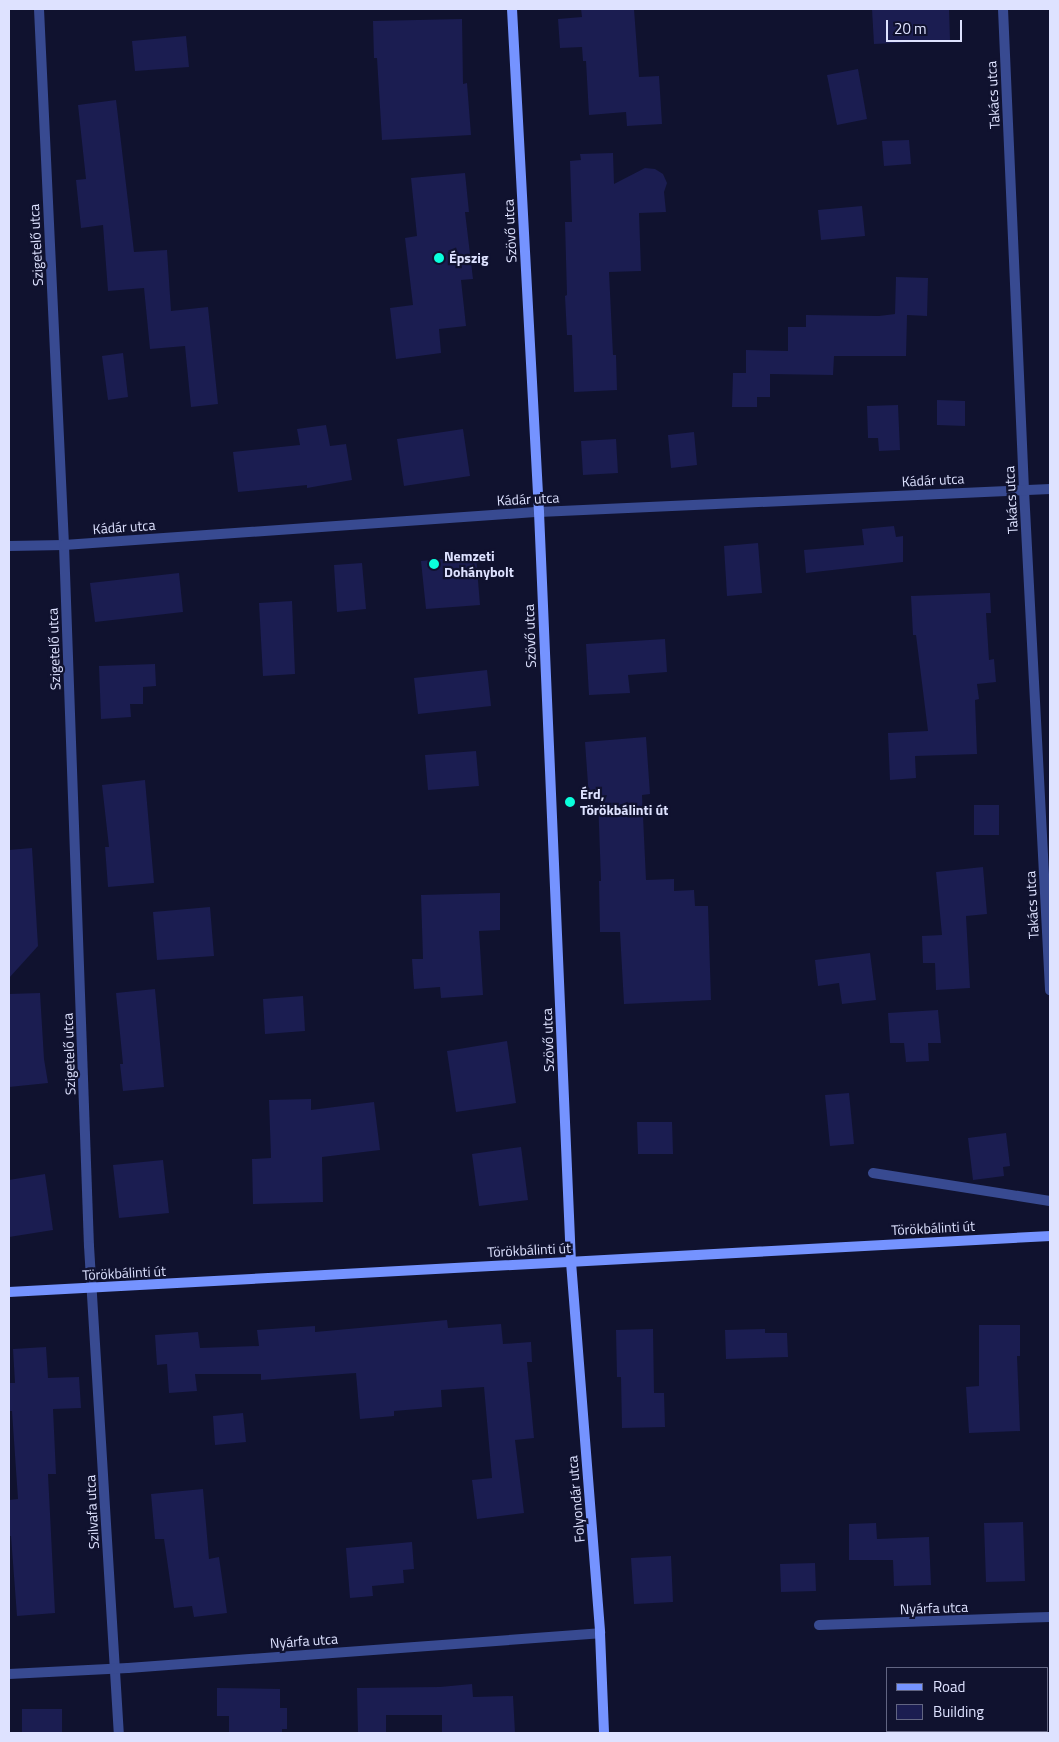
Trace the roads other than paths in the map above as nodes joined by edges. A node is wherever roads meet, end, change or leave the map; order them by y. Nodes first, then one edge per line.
1 (39, 9) edge
2 (512, 9) edge
3 (1003, 9) edge
4 (1050, 489) edge
5 (1024, 490) junction
6 (539, 512) junction
7 (64, 545) junction
8 (9, 546) edge
9 (1050, 990) edge
10 (873, 1173) dead end
11 (1050, 1202) edge
12 (1050, 1236) edge
13 (571, 1262) junction
14 (92, 1288) junction
15 (9, 1292) edge
16 (1050, 1618) edge
17 (819, 1625) dead end
18 (600, 1633) junction
19 (115, 1669) junction
20 (9, 1674) edge
21 (119, 1733) edge
22 (604, 1733) edge

1 - 7 street, Szigetelő utca
2 - 6 street, Szövő utca
3 - 5 street, Takács utca
4 - 5 street, Kádár utca
5 - 6 street, Kádár utca
5 - 9 street, Takács utca
6 - 7 street, Kádár utca
6 - 13 street, Szövő utca
7 - 8 street, Kádár utca
7 - 14 street, Szigetelő utca
10 - 11 street
12 - 13 street, Törökbálinti út
13 - 14 street, Törökbálinti út
13 - 18 street, Folyondár utca
14 - 15 street, Törökbálinti út
14 - 19 street, Szilvafa utca
16 - 17 street, Nyárfa utca
18 - 19 street, Nyárfa utca
18 - 22 street, Folyondár utca
19 - 20 street, Nyárfa utca
19 - 21 street, Szilvafa utca

